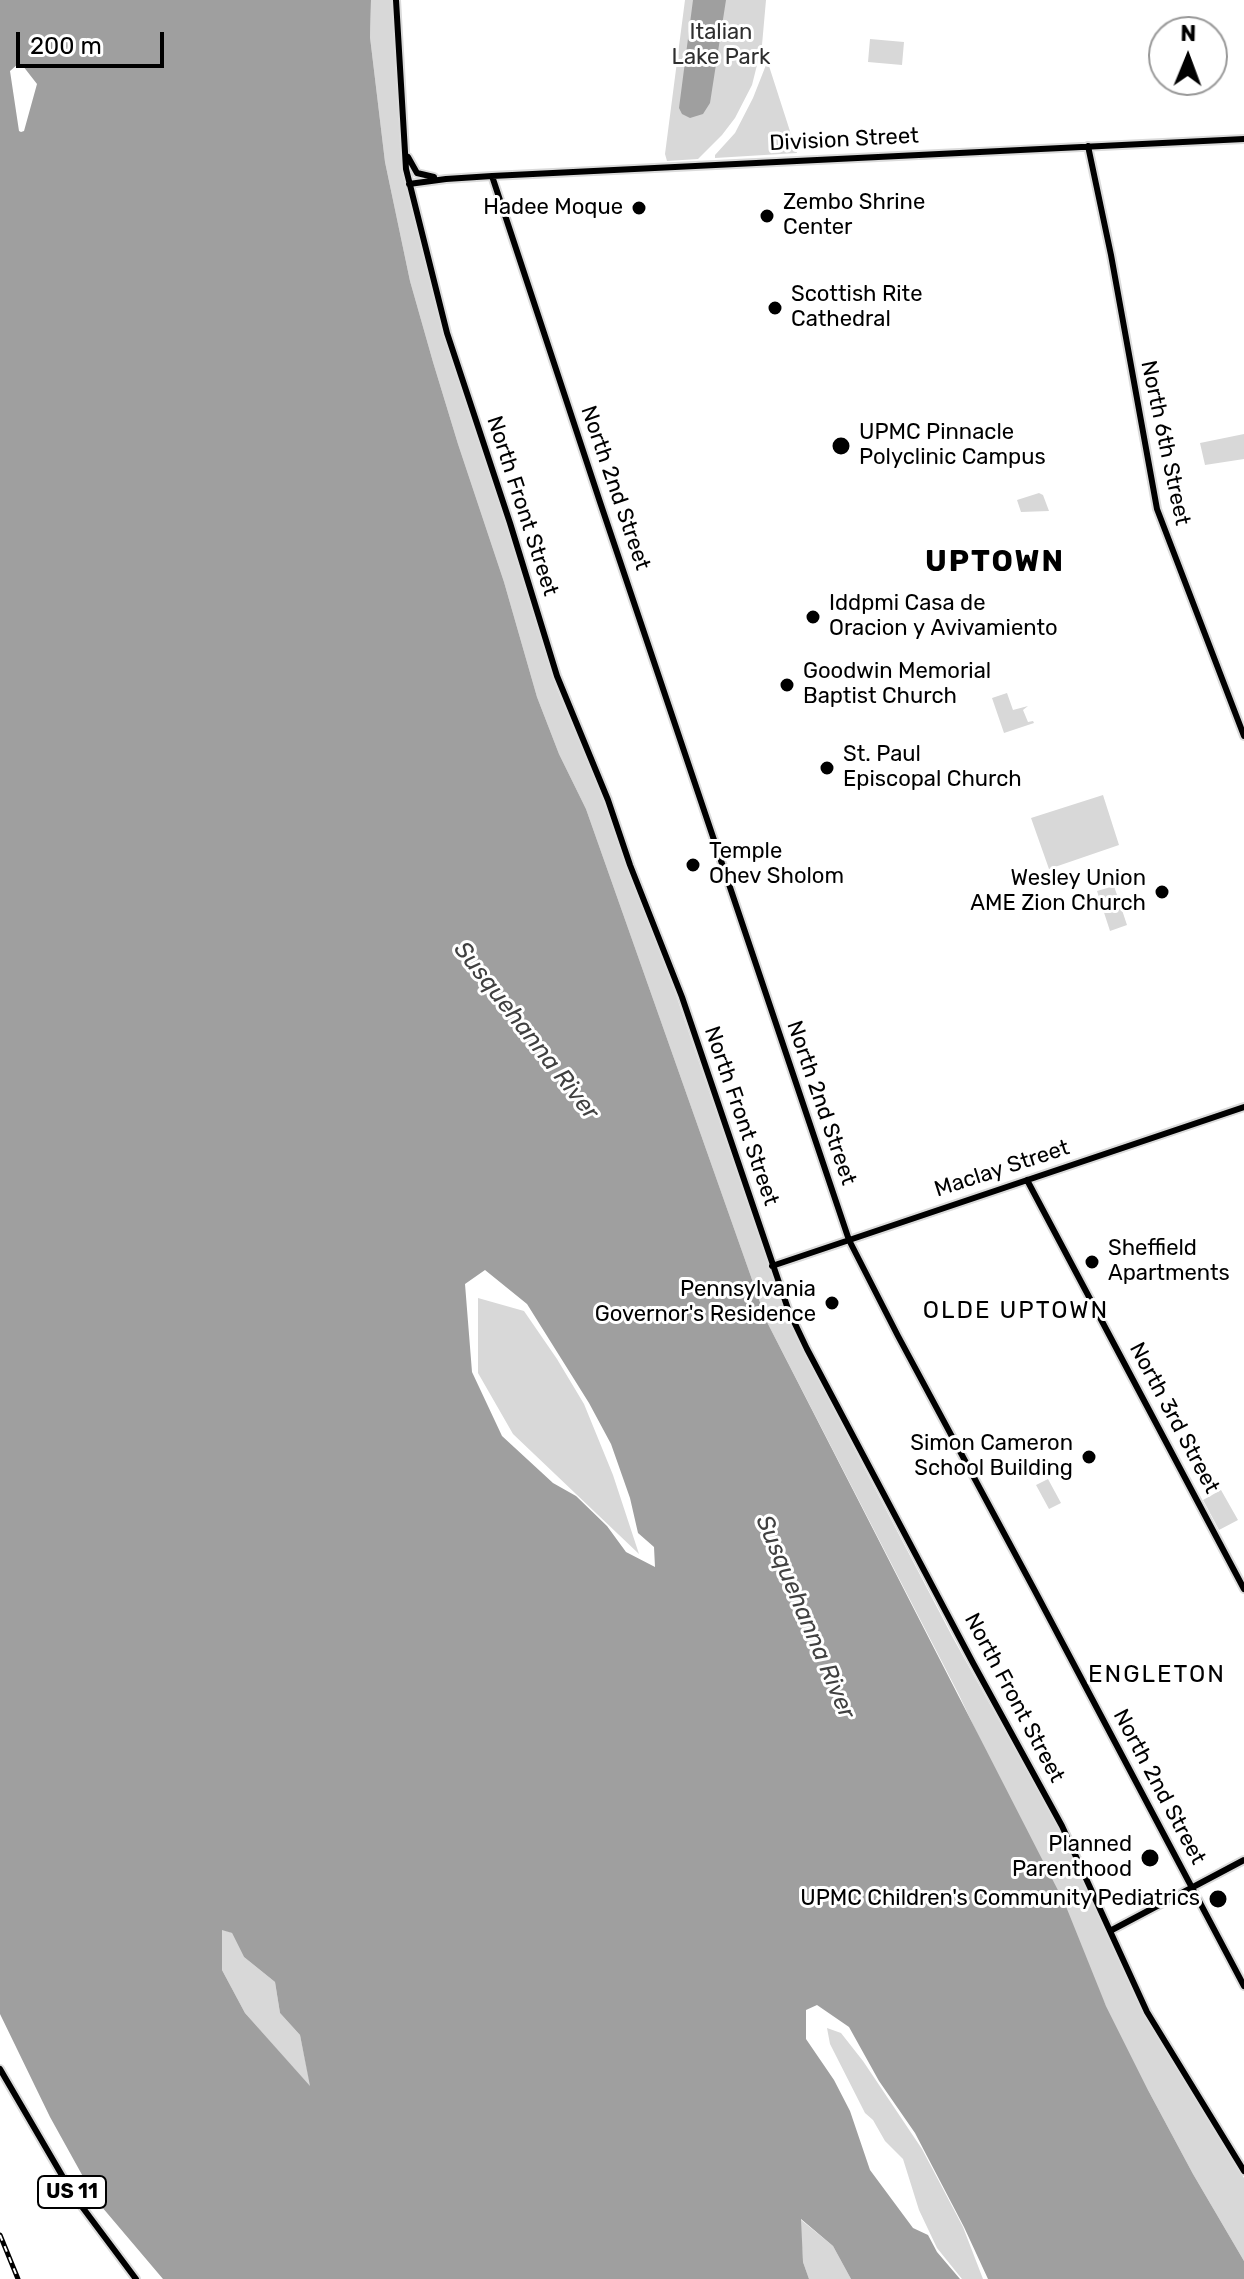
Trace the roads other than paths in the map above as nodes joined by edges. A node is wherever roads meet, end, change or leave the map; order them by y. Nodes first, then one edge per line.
1 (396, 0) edge
2 (1244, 139) edge
3 (1088, 146) junction
4 (406, 151) junction
5 (492, 176) junction
6 (446, 179) junction
7 (409, 184) junction
8 (1244, 736) edge
9 (1244, 1107) edge
10 (1027, 1180) junction
11 (849, 1240) junction
12 (772, 1266) junction
13 (1244, 1589) edge
14 (1244, 1860) edge
15 (1192, 1887) junction
16 (1110, 1931) junction
17 (1244, 1986) edge
18 (0, 2069) edge
19 (1244, 2171) edge
20 (136, 2279) edge

1 - 4 main road, North Front Street
2 - 3 main road, Division Street
3 - 5 main road, Division Street
3 - 8 main road, North 6th Street
4 - 6 main road, Division Street
4 - 7 main road, North Front Street
5 - 6 main road, Division Street
5 - 11 main road, North 2nd Street
6 - 7 main road, Division Street
7 - 12 main road, North Front Street
9 - 10 main road, Maclay Street
10 - 11 main road, Maclay Street
10 - 13 main road, North 3rd Street
11 - 12 main road, Maclay Street
11 - 15 main road, North 2nd Street
12 - 16 main road, North Front Street
14 - 15 main road
15 - 16 main road
15 - 17 main road, North 2nd Street
16 - 19 main road, North Front Street
18 - 20 main road, US 11

